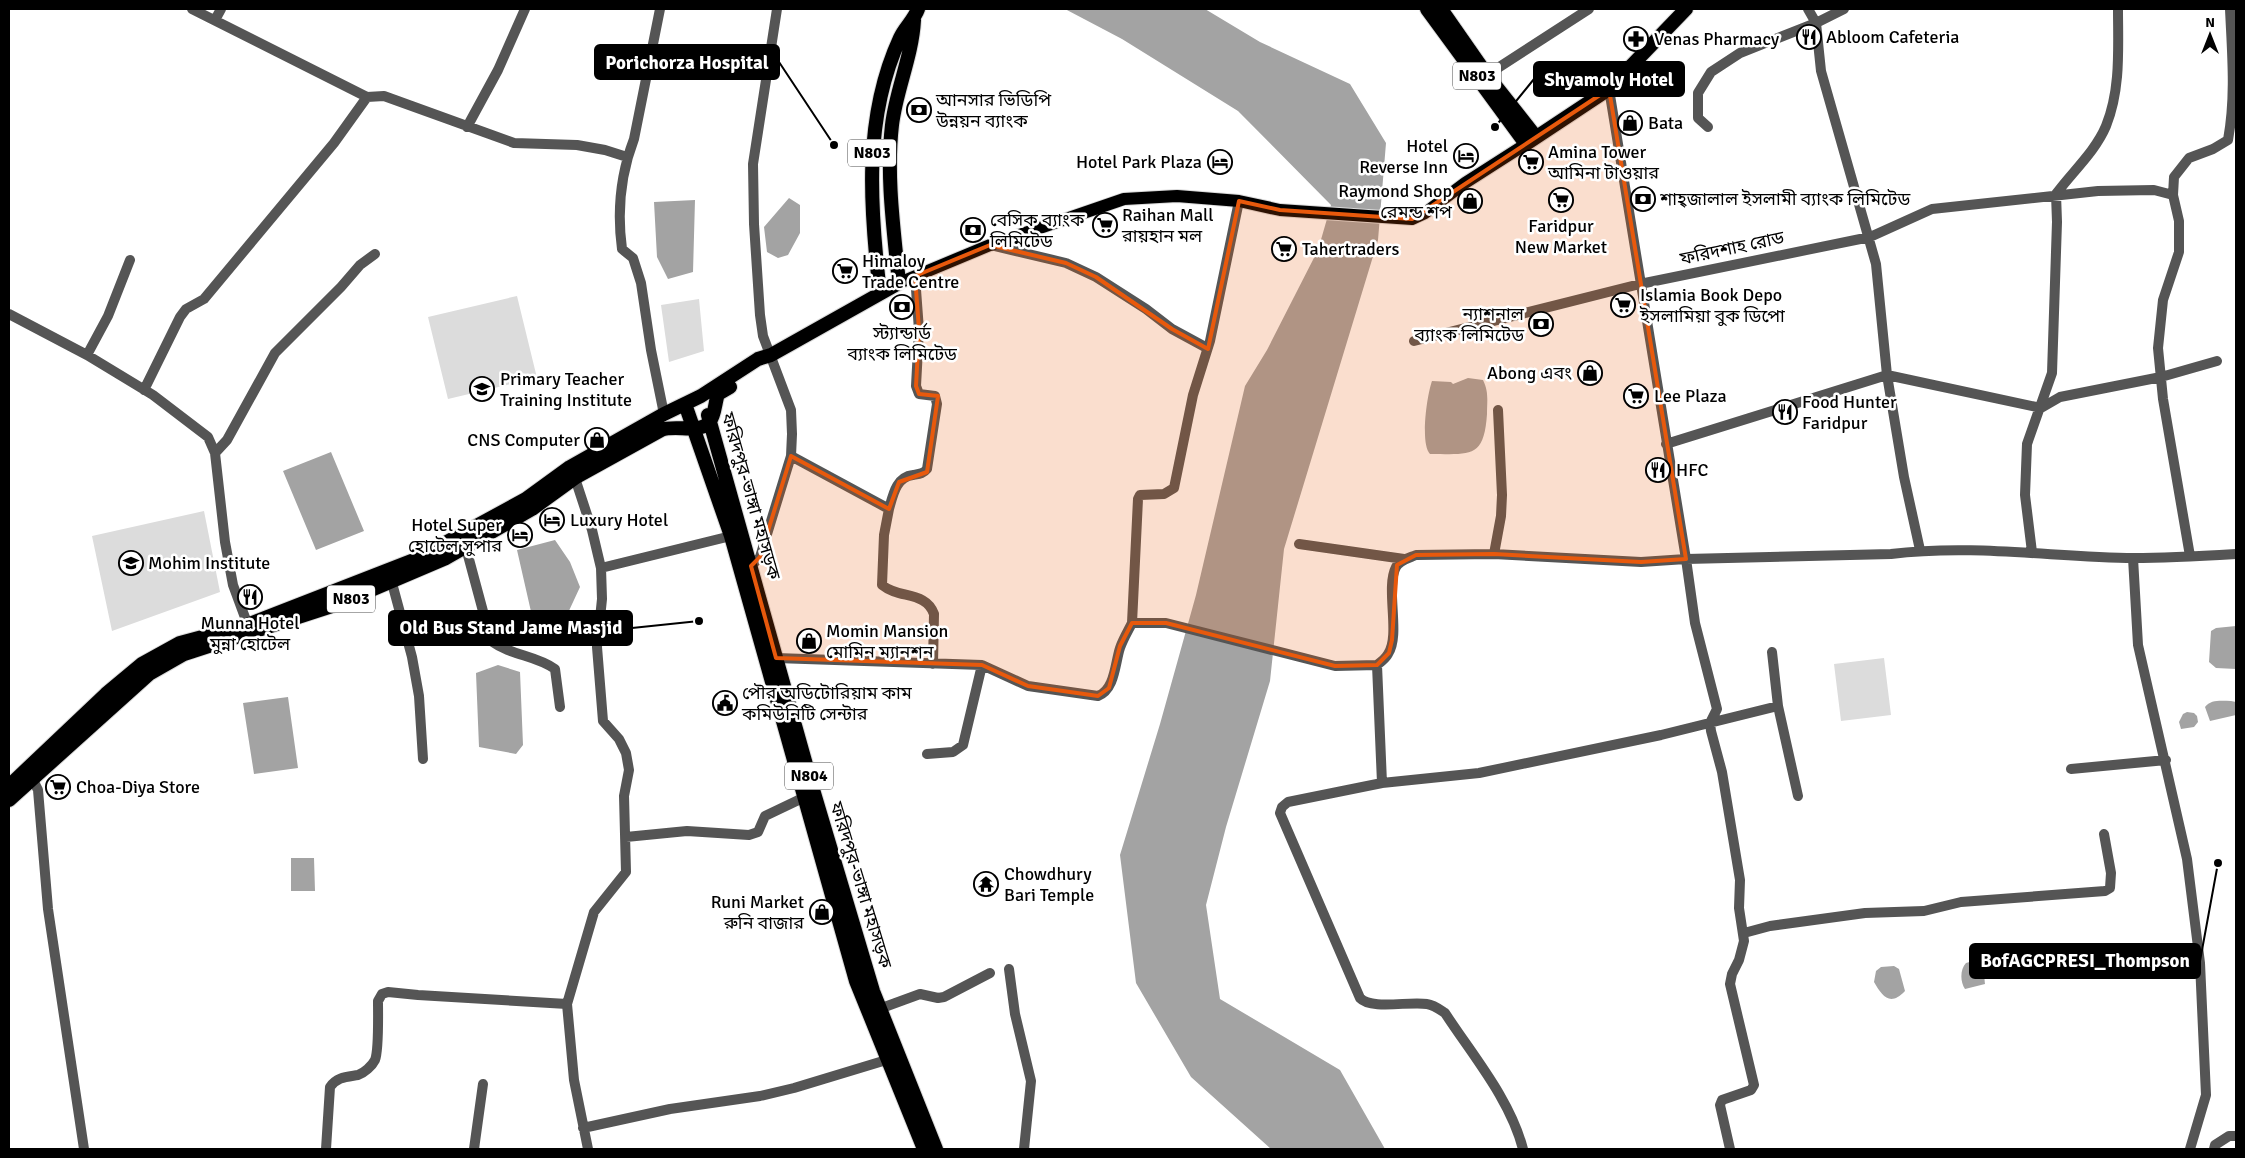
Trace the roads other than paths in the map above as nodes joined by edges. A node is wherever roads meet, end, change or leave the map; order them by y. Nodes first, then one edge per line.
1 (192, 9) edge
2 (221, 9) edge
3 (525, 9) edge
4 (660, 9) edge
5 (778, 9) edge
6 (1427, 9) edge
7 (1441, 9) edge
8 (1589, 9) edge
9 (1686, 9) edge
10 (1808, 9) edge
11 (1844, 9) edge
12 (2118, 9) edge
13 (2230, 9) edge
14 (916, 15) edge
15 (215, 20) junction
16 (1816, 23) junction
17 (1487, 75) junction
18 (2235, 81) edge
19 (1609, 89) junction
20 (367, 98) junction
21 (467, 128) junction
22 (1708, 128) dead end
23 (1531, 141) junction
24 (627, 157) junction
25 (2056, 194) junction
26 (2173, 195) junction
27 (1239, 201) junction
28 (1870, 237) junction
29 (990, 245) junction
30 (375, 254) dead end
31 (130, 260) dead end
32 (915, 276) junction
33 (899, 283) junction
34 (1640, 284) junction
35 (880, 293) junction
36 (9, 314) edge
37 (1414, 341) dead end
38 (1207, 348) junction
39 (87, 355) junction
40 (771, 355) junction
41 (2217, 361) dead end
42 (1887, 375) junction
43 (2161, 376) junction
44 (144, 390) junction
45 (701, 396) junction
46 (685, 404) junction
47 (2041, 408) junction
48 (1498, 410) dead end
49 (664, 414) junction
50 (710, 422) junction
51 (695, 430) junction
52 (1666, 444) junction
53 (216, 453) junction
54 (791, 456) junction
55 (573, 472) junction
56 (727, 505) junction
57 (889, 509) junction
58 (731, 536) junction
59 (1299, 544) dead end
60 (466, 548) junction
61 (1920, 550) junction
62 (2032, 552) junction
63 (1494, 554) junction
64 (2236, 554) edge
65 (2190, 556) junction
66 (2133, 558) junction
67 (1404, 559) junction
68 (1686, 559) junction
69 (752, 566) junction
70 (601, 568) junction
71 (392, 583) junction
72 (1132, 623) junction
73 (249, 629) junction
74 (1772, 652) dead end
75 (771, 659) junction
76 (933, 664) junction
77 (982, 665) junction
78 (1377, 665) junction
79 (1778, 706) junction
80 (560, 707) dead end
81 (1710, 723) junction
82 (927, 754) dead end
83 (424, 758) dead end
84 (2166, 760) junction
85 (2071, 769) dead end
86 (29, 774) junction
87 (1382, 783) junction
88 (9, 786) edge
89 (809, 796) junction
90 (1798, 796) dead end
91 (9, 800) edge
92 (2104, 834) dead end
93 (626, 837) junction
94 (1744, 933) junction
95 (1009, 970) dead end
96 (990, 973) dead end
97 (862, 979) junction
98 (567, 1004) junction
99 (879, 1009) junction
100 (893, 1058) junction
101 (483, 1084) dead end
102 (583, 1128) junction
103 (2236, 1136) edge
104 (84, 1149) edge
105 (330, 1149) edge
106 (474, 1149) edge
107 (588, 1149) edge
108 (924, 1149) edge
109 (936, 1149) edge
110 (1024, 1149) edge
111 (1523, 1149) edge
112 (1730, 1149) edge
113 (2190, 1149) edge
114 (2214, 1149) edge

1 - 15 street
2 - 15 street
3 - 21 street
4 - 24 street
5 - 40 street
6 - 23 highway, N803
7 - 17 highway, N803
8 - 17 street
9 - 19 highway
10 - 16 street
11 - 16 street
12 - 25 street
13 - 18 street
14 - 33 highway, N803
14 - 35 highway, N803
15 - 20 street
16 - 22 street
16 - 28 street
17 - 23 highway, N803
18 - 26 street
19 - 23 highway
19 - 34 street
20 - 21 street
20 - 44 street
21 - 24 street
23 - 27 main road
24 - 49 street
25 - 26 street, ফরিদশাহ রোড
25 - 28 street, ফরিদশাহ রোড
25 - 47 street
26 - 43 street
27 - 29 main road
27 - 38 street
28 - 34 street, ফরিদশাহ রোড
28 - 42 street
29 - 32 main road
29 - 38 street
30 - 53 street
31 - 39 street
32 - 33 main road
32 - 57 street
33 - 35 highway, N803
34 - 37 street, ফরিদশাহ রোড
34 - 52 street
35 - 40 highway, N803
36 - 39 street
38 - 72 street
39 - 44 street
40 - 45 highway, N803
40 - 50 highway, N803
40 - 54 street
41 - 43 street
42 - 47 street
42 - 52 street
42 - 61 street
43 - 47 street
43 - 65 street
44 - 53 street
45 - 46 highway, N803
45 - 50 highway, ফরিদপুর-ভাঙ্গা মহাসড়ক / N804
46 - 49 highway, N803
46 - 51 highway, ফরিদপুর-ভাঙ্গা মহাসড়ক / N804
47 - 62 street
48 - 63 street
49 - 55 highway, N803
50 - 51 highway
50 - 56 highway, ফরিদপুর-ভাঙ্গা মহাসড়ক / N804
51 - 55 highway, N803
51 - 56 highway, ফরিদপুর-ভাঙ্গা মহাসড়ক / N804
52 - 68 street
53 - 73 street
54 - 57 street
54 - 69 street
55 - 60 highway, N803
55 - 70 street
55 - 73 highway, N803
56 - 58 highway, ফরিদপুর-ভাঙ্গা মহাসড়ক / N804
56 - 69 highway, ফরিদপুর-ভাঙ্গা মহাসড়ক / N804
57 - 76 street
58 - 70 street
58 - 75 highway, ফরিদপুর-ভাঙ্গা মহাসড়ক / N804
59 - 67 street
60 - 71 highway, N803
60 - 80 street
61 - 62 street
61 - 68 street
62 - 66 street
63 - 67 street
63 - 68 street
64 - 65 street
65 - 66 street
66 - 84 street
67 - 78 street
68 - 81 street
69 - 75 highway, ফরিদপুর-ভাঙ্গা মহাসড়ক / N804
70 - 93 street
71 - 73 highway, N803
71 - 83 street
72 - 77 street
72 - 78 street
73 - 86 highway, N803
74 - 79 street
75 - 76 street
75 - 89 highway, ফরিদপুর-ভাঙ্গা মহাসড়ক / N804
76 - 77 street
77 - 82 street
78 - 87 street
79 - 81 street
79 - 90 street
81 - 87 street
81 - 94 street
84 - 85 street
84 - 113 street
86 - 88 highway, N803
86 - 91 highway, N803
86 - 104 street
87 - 111 street
89 - 93 street
89 - 97 highway, ফরিদপুর-ভাঙ্গা মহাসড়ক / N804
92 - 94 street
93 - 98 street
94 - 112 street
95 - 110 street
96 - 99 street
97 - 99 highway, ফরিদপুর-ভাঙ্গা মহাসড়ক / N804
97 - 100 highway, ফরিদপুর-ভাঙ্গা মহাসড়ক / N804
98 - 102 street
98 - 105 street
99 - 100 highway, ফরিদপুর-ভাঙ্গা মহাসড়ক / N804
100 - 102 street
100 - 108 highway, ফরিদপুর-ভাঙ্গা মহাসড়ক / N804
100 - 109 highway, ফরিদপুর-ভাঙ্গা মহাসড়ক / N804
101 - 106 street
102 - 107 street
103 - 114 street

